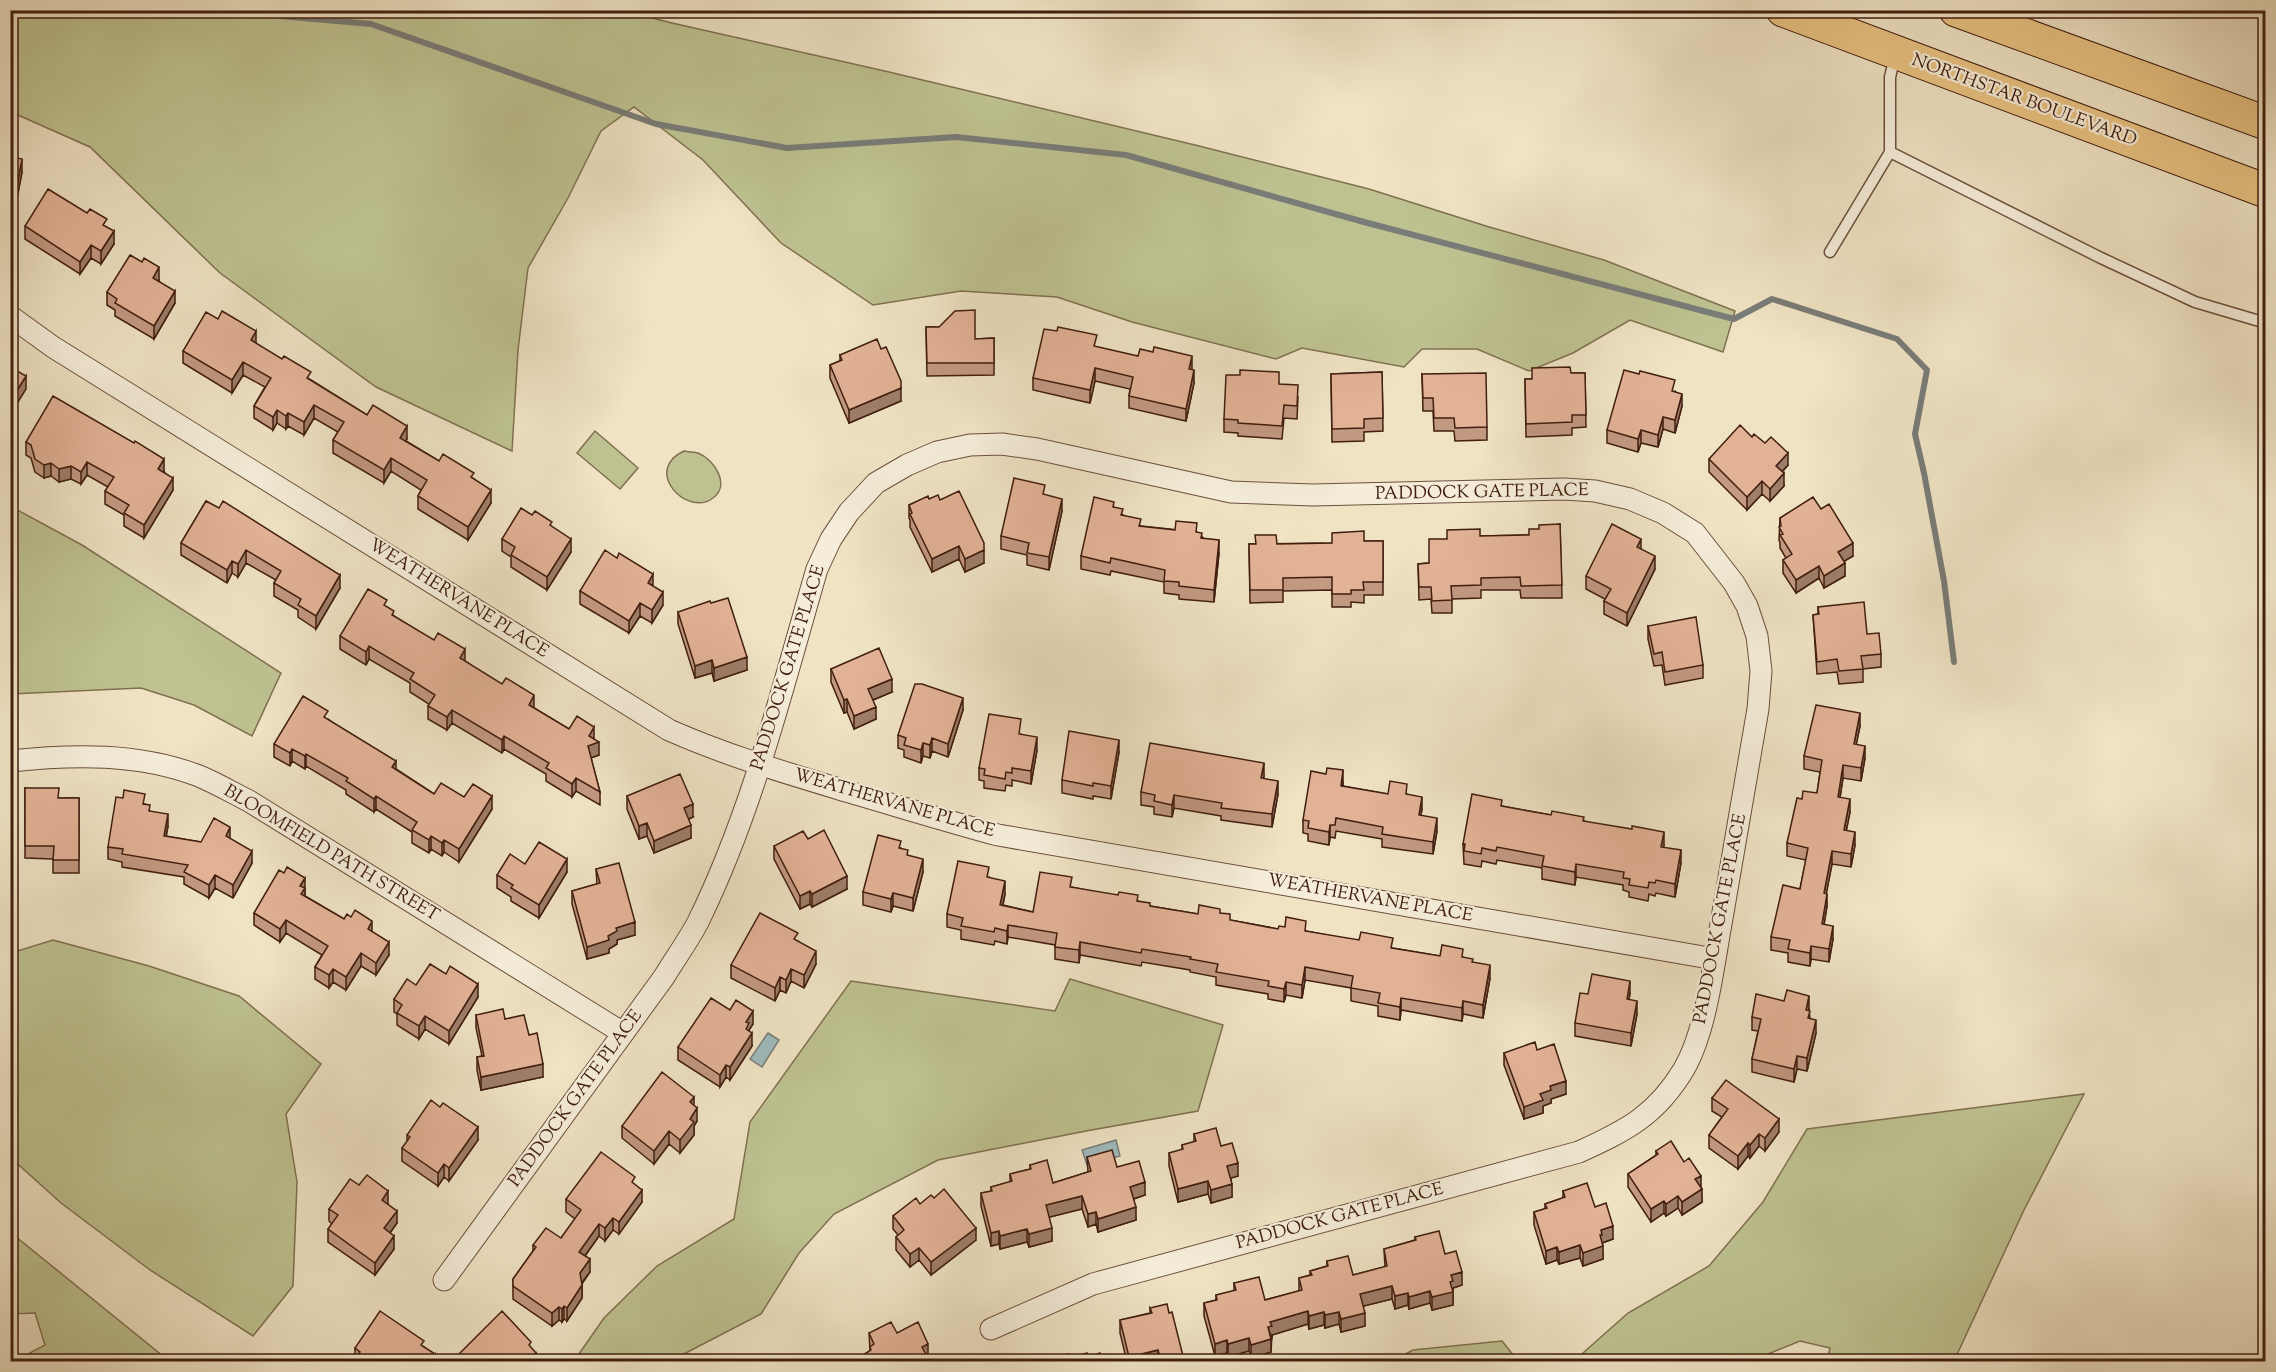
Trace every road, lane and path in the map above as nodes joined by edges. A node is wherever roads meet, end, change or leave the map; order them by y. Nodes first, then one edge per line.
1 (1783, 10) edge
2 (1956, 10) edge
3 (1896, 53) junction
4 (2265, 123) edge
5 (1890, 152) junction
6 (2265, 191) edge
7 (1830, 252) dead end
8 (10, 316) edge
9 (2265, 323) edge
10 (10, 761) edge
11 (761, 766) junction
12 (1715, 959) junction
13 (624, 1034) junction
14 (444, 1280) dead end
15 (991, 1329) dead end

1 - 3 main road, NORTHSTAR BOULEVARD
2 - 4 main road
3 - 5 lane
3 - 6 main road, NORTHSTAR BOULEVARD
5 - 7 lane
5 - 9 lane
8 - 11 street, WEATHERVANE PLACE
10 - 13 street, BLOOMFIELD PATH STREET
11 - 12 street, WEATHERVANE PLACE
11 - 12 street, PADDOCK GATE PLACE
11 - 13 street, PADDOCK GATE PLACE
12 - 15 street, PADDOCK GATE PLACE
13 - 14 street, PADDOCK GATE PLACE

